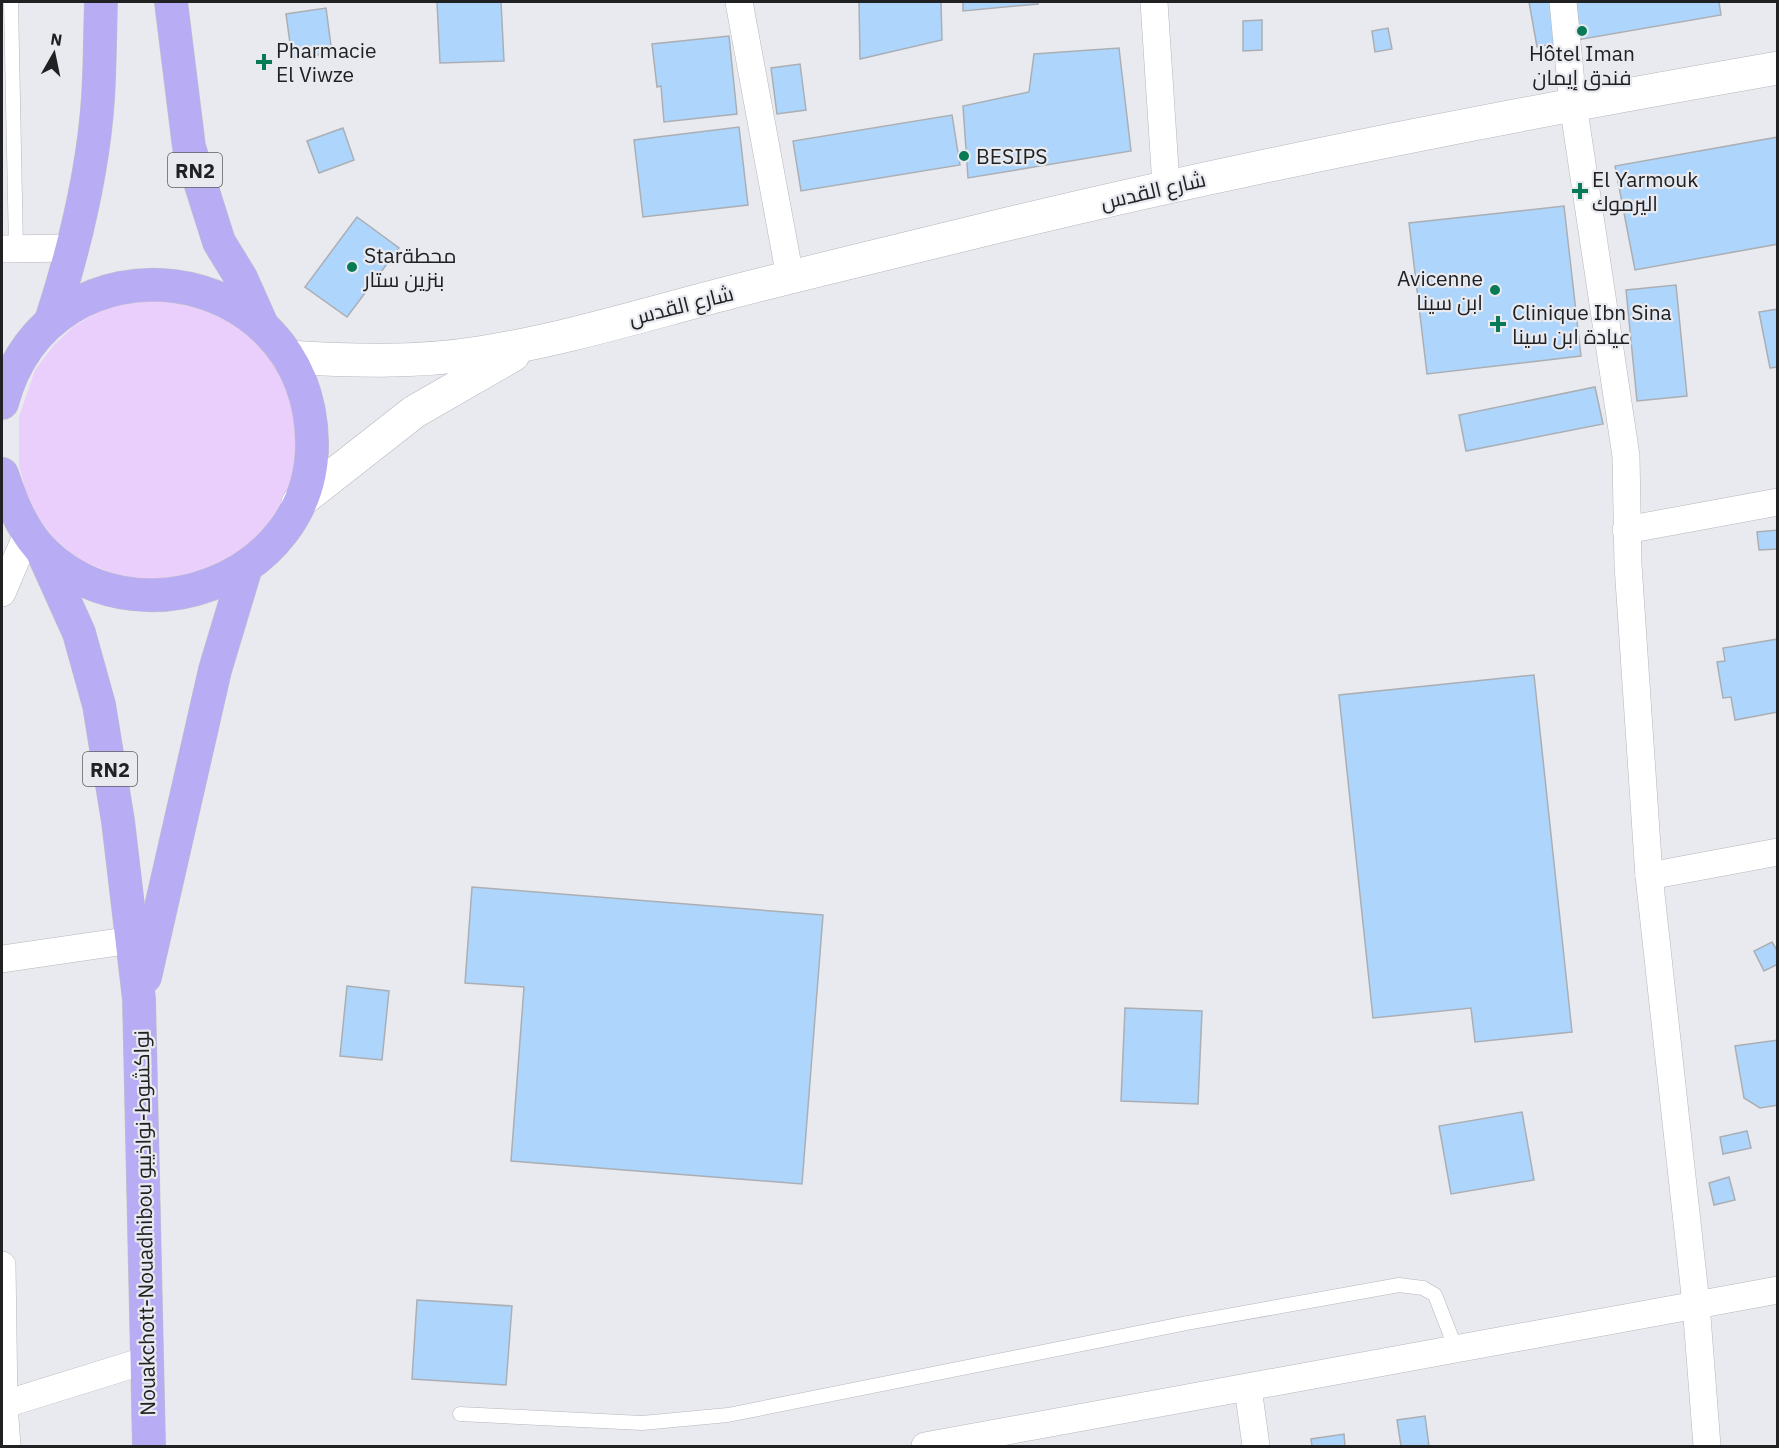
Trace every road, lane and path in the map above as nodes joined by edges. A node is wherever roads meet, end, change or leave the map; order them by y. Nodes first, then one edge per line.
1 (11, 2) edge
2 (101, 2) edge
3 (171, 2) edge
4 (739, 2) edge
5 (1154, 2) edge
6 (1563, 2) edge
7 (1778, 68) edge
8 (1574, 104) junction
9 (1166, 185) junction
10 (72, 248) junction
11 (9, 249) edge
12 (790, 277) junction
13 (51, 321) junction
14 (263, 327) junction
15 (536, 343) junction
16 (14, 354) edge
17 (288, 357) junction
18 (2, 403) edge
19 (2, 474) edge
20 (1778, 502) edge
21 (298, 503) junction
22 (22, 526) edge
23 (1626, 530) junction
24 (246, 567) junction
25 (2, 593) edge
26 (1778, 852) edge
27 (1649, 876) junction
28 (132, 940) junction
29 (2, 959) edge
30 (139, 999) junction
31 (2, 1264) edge
32 (1778, 1290) edge
33 (1696, 1304) junction
34 (1456, 1349) junction
35 (147, 1360) junction
36 (1248, 1389) junction
37 (3, 1405) edge
38 (460, 1414) dead end
39 (7, 1446) edge
40 (149, 1446) edge
41 (925, 1446) edge
42 (1256, 1446) edge
43 (1707, 1446) edge

1 - 11 lane
2 - 10 highway
3 - 14 highway, RN2
4 - 12 street
5 - 9 street
6 - 8 street
7 - 8 street, شارع القدس
8 - 9 street, شارع القدس
8 - 23 street
9 - 12 street, شارع القدس
10 - 11 street
10 - 13 highway
12 - 15 street, شارع القدس
13 - 14 highway
13 - 16 highway
14 - 17 highway
15 - 17 street
15 - 21 street
16 - 18 highway
17 - 21 highway
19 - 22 highway, Nouakchott-Nouadhibou نواكشوط-نواذيبو
20 - 23 street
21 - 24 highway
22 - 24 highway
22 - 25 street
22 - 28 highway, Nouakchott-Nouadhibou نواكشوط-نواذيبو / RN2
23 - 27 street
24 - 30 highway, Nouakchott-Nouadhibou نواكشوط-نواذيبو / RN2
26 - 27 street
27 - 33 street
28 - 29 street
28 - 30 highway, Nouakchott-Nouadhibou نواكشوط-نواذيبو / RN2
30 - 35 highway, Nouakchott-Nouadhibou نواكشوط-نواذيبو / RN2
31 - 37 street
32 - 33 street
33 - 34 street
33 - 43 street
34 - 36 street
34 - 38 lane
35 - 37 street
35 - 40 highway, Nouakchott-Nouadhibou نواكشوط-نواذيبو / RN2
36 - 41 street
36 - 42 street
37 - 39 street

